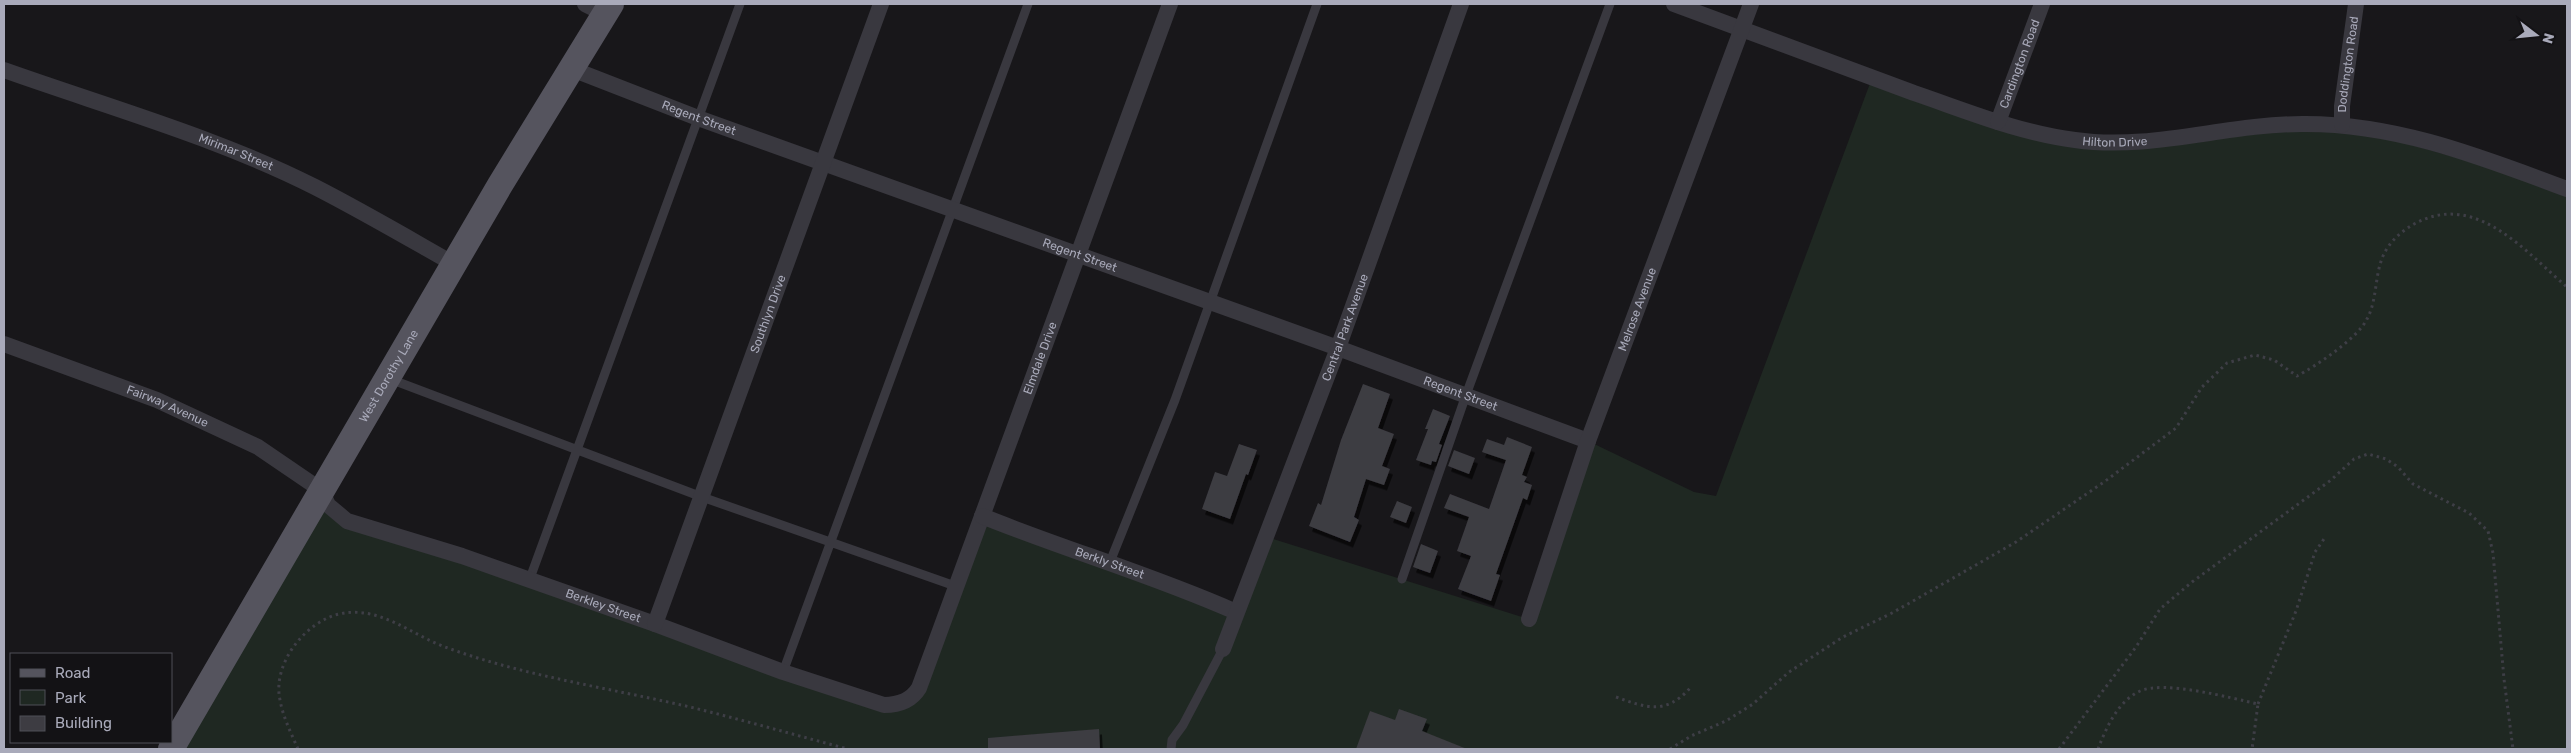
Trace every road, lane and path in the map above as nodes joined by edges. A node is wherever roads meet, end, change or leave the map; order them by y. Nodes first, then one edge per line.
1 (740, 4) edge
2 (881, 4) edge
3 (1028, 4) edge
4 (1170, 4) edge
5 (1317, 4) edge
6 (1461, 4) edge
7 (1610, 4) edge
8 (1674, 4) edge
9 (1751, 4) edge
10 (2042, 4) edge
11 (2356, 4) edge
12 (600, 7) edge
13 (1742, 30) junction
14 (572, 68) junction
15 (4, 70) edge
16 (698, 118) junction
17 (1998, 122) junction
18 (2342, 125) junction
19 (824, 162) junction
20 (2567, 189) edge
21 (952, 209) junction
22 (1077, 256) junction
23 (454, 264) junction
24 (2567, 287) edge
25 (1208, 302) junction
26 (4, 344) edge
27 (1338, 348) junction
28 (387, 378) junction
29 (1466, 395) junction
30 (1588, 441) junction
31 (576, 451) junction
32 (321, 490) junction
33 (702, 497) junction
34 (982, 516) junction
35 (2324, 539) dead end
36 (831, 542) junction
37 (1110, 562) junction
38 (1402, 579) dead end
39 (529, 581) junction
40 (958, 587) junction
41 (1236, 612) junction
42 (1528, 619) dead end
43 (656, 624) junction
44 (1223, 649) joint
45 (783, 672) junction
46 (1690, 688) dead end
47 (1616, 697) dead end
48 (900, 704) joint
49 (2258, 704) junction
50 (171, 749) edge
51 (298, 749) edge
52 (848, 749) edge
53 (1171, 749) edge
54 (1670, 749) edge
55 (2059, 749) edge
56 (2098, 749) edge
57 (2252, 749) edge
58 (2513, 749) edge

1 - 16 lane
2 - 19 street, Southlyn Drive
3 - 21 lane
4 - 22 street, Elmdale Drive
5 - 25 lane
6 - 27 street, Central Park Avenue
7 - 29 lane
8 - 13 street, Hilton Drive
9 - 13 street, Melrose Avenue
10 - 17 street, Cardington Road
11 - 18 street, Doddington Road
12 - 14 main road, West Dorothy Lane
13 - 17 street, Hilton Drive
13 - 30 street, Melrose Avenue
14 - 16 street, Regent Street
14 - 23 main road, West Dorothy Lane
15 - 23 street, Mirimar Street
16 - 19 street, Regent Street
16 - 31 lane
17 - 18 street, Hilton Drive
18 - 20 street, Hilton Drive
19 - 21 street, Regent Street
19 - 33 street, Southlyn Drive
21 - 22 street, Regent Street
21 - 36 lane
22 - 25 street, Regent Street
22 - 34 street, Elmdale Drive
23 - 28 main road, West Dorothy Lane
24 - 54 path
25 - 27 street, Regent Street
25 - 37 lane
26 - 32 street, Fairway Avenue
27 - 29 street, Regent Street
27 - 41 street, Central Park Avenue
28 - 31 lane
28 - 32 main road, West Dorothy Lane
29 - 30 street, Regent Street
29 - 38 lane
30 - 42 street, Melrose Avenue
31 - 33 lane
31 - 39 lane
32 - 39 street, Berkley Street
32 - 50 main road, West Dorothy Lane
33 - 36 lane
33 - 43 street, Southlyn Drive
34 - 37 street, Berkly Street
34 - 40 street, Elmdale Drive
35 - 49 path
36 - 40 lane
36 - 45 lane
37 - 41 street, Berkly Street
39 - 43 street, Berkley Street
40 - 48 street, Elmdale Drive
41 - 44 street, Central Park Avenue
43 - 45 street, Berkley Street
44 - 53 lane
45 - 48 street, Berkley Street
46 - 47 path
49 - 56 path
49 - 57 path
51 - 52 path
55 - 58 path

